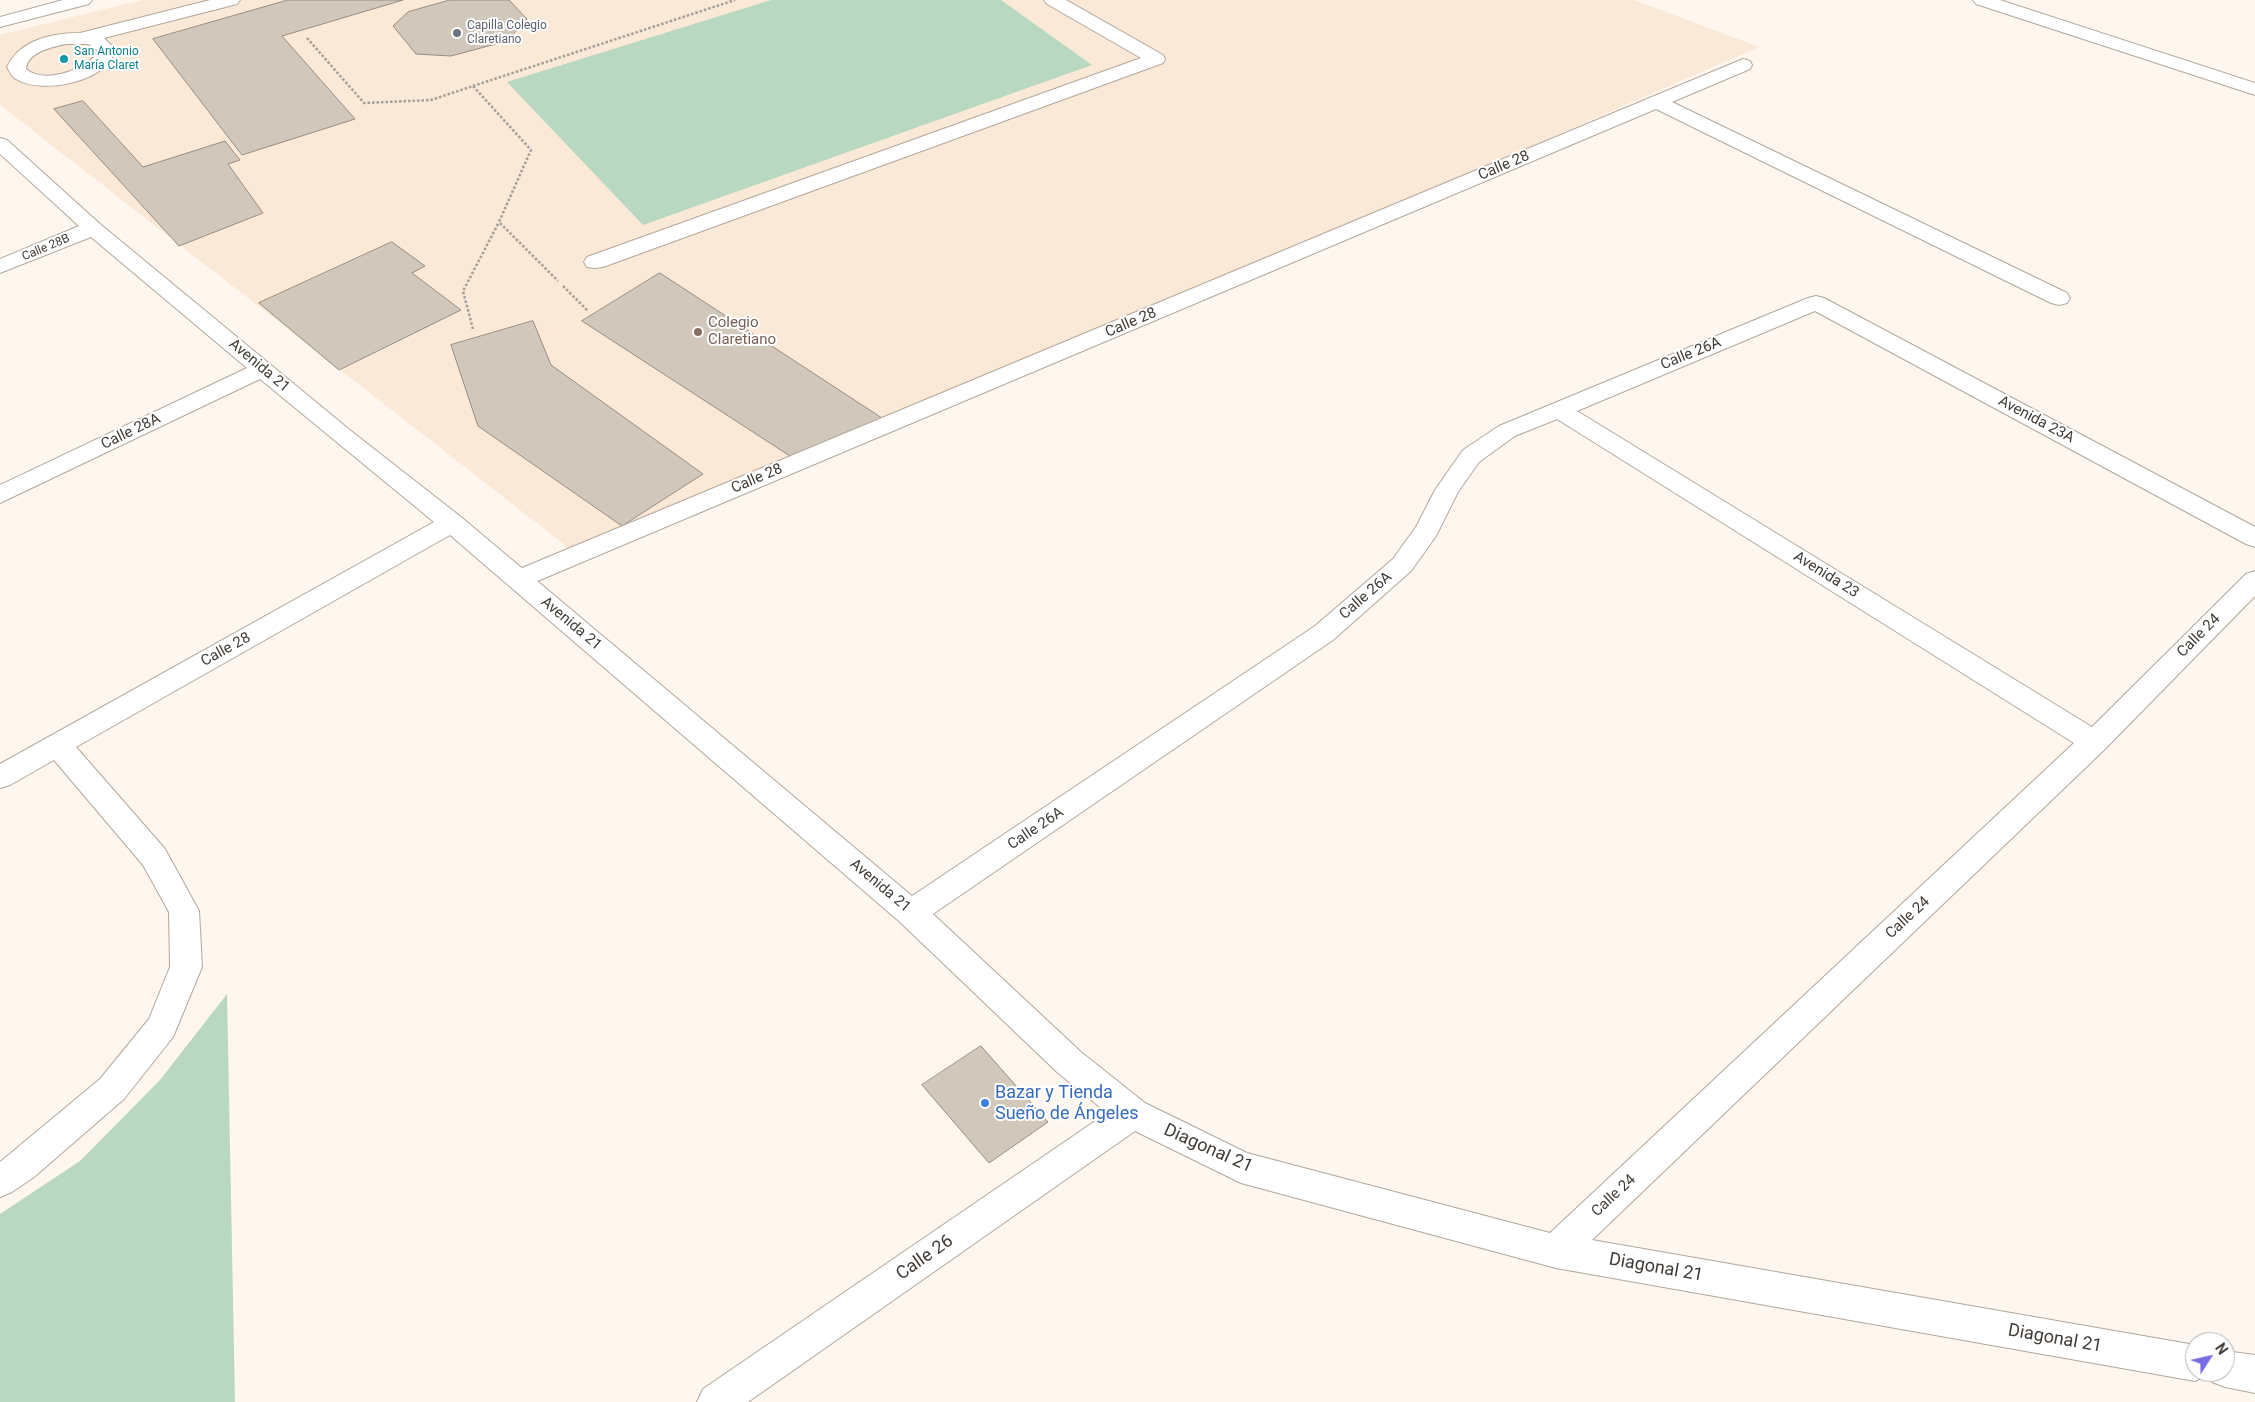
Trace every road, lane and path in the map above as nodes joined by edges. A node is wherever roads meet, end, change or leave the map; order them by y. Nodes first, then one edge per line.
1 (83, 0) edge
2 (231, 0) edge
3 (736, 0) edge
4 (1053, 0) edge
5 (1982, 0) edge
6 (2004, 3) edge
7 (0, 22) edge
8 (81, 38) junction
9 (307, 38) dead end
10 (25, 54) junction
11 (0, 55) edge
12 (1743, 65) dead end
13 (473, 86) junction
14 (2255, 89) edge
15 (1657, 102) junction
16 (0, 144) edge
17 (499, 222) junction
18 (93, 228) junction
19 (596, 262) dead end
20 (0, 267) edge
21 (2059, 298) dead end
22 (1816, 302) joint
23 (588, 311) dead end
24 (473, 329) dead end
25 (263, 369) junction
26 (1558, 409) junction
27 (0, 494) edge
28 (452, 524) junction
29 (2255, 538) edge
30 (519, 579) junction
31 (2255, 580) edge
32 (2094, 742) junction
33 (57, 744) junction
34 (0, 777) edge
35 (911, 913) junction
36 (1134, 1114) junction
37 (0, 1181) edge
38 (1556, 1251) junction
39 (2185, 1361) edge
40 (2235, 1371) edge
41 (2255, 1374) edge
42 (716, 1402) edge

1 - 7 street
2 - 8 street
3 - 13 path
4 - 19 street
5 - 6 street
6 - 14 street
8 - 10 street
8 - 10 street
9 - 13 path
10 - 11 street
12 - 15 street, Calle 28
13 - 17 path
15 - 21 street
15 - 30 street, Calle 28
16 - 18 street, Avenida 21
17 - 23 path
17 - 24 path
18 - 20 street, Calle 28B
18 - 25 street, Avenida 21
22 - 26 street, Calle 26A
22 - 29 street, Avenida 23A
25 - 27 street, Calle 28A
25 - 28 street, Avenida 21
26 - 32 street, Avenida 23
26 - 35 street, Calle 26A
28 - 30 street, Avenida 21
28 - 33 street, Calle 28
30 - 35 street, Avenida 21
31 - 32 street, Calle 24
32 - 38 street, Calle 24
33 - 34 street, Calle 28
33 - 37 street
35 - 36 street, Avenida 21
36 - 38 street, Diagonal 21
36 - 42 street, Calle 26
38 - 39 street, Diagonal 21
40 - 41 street

